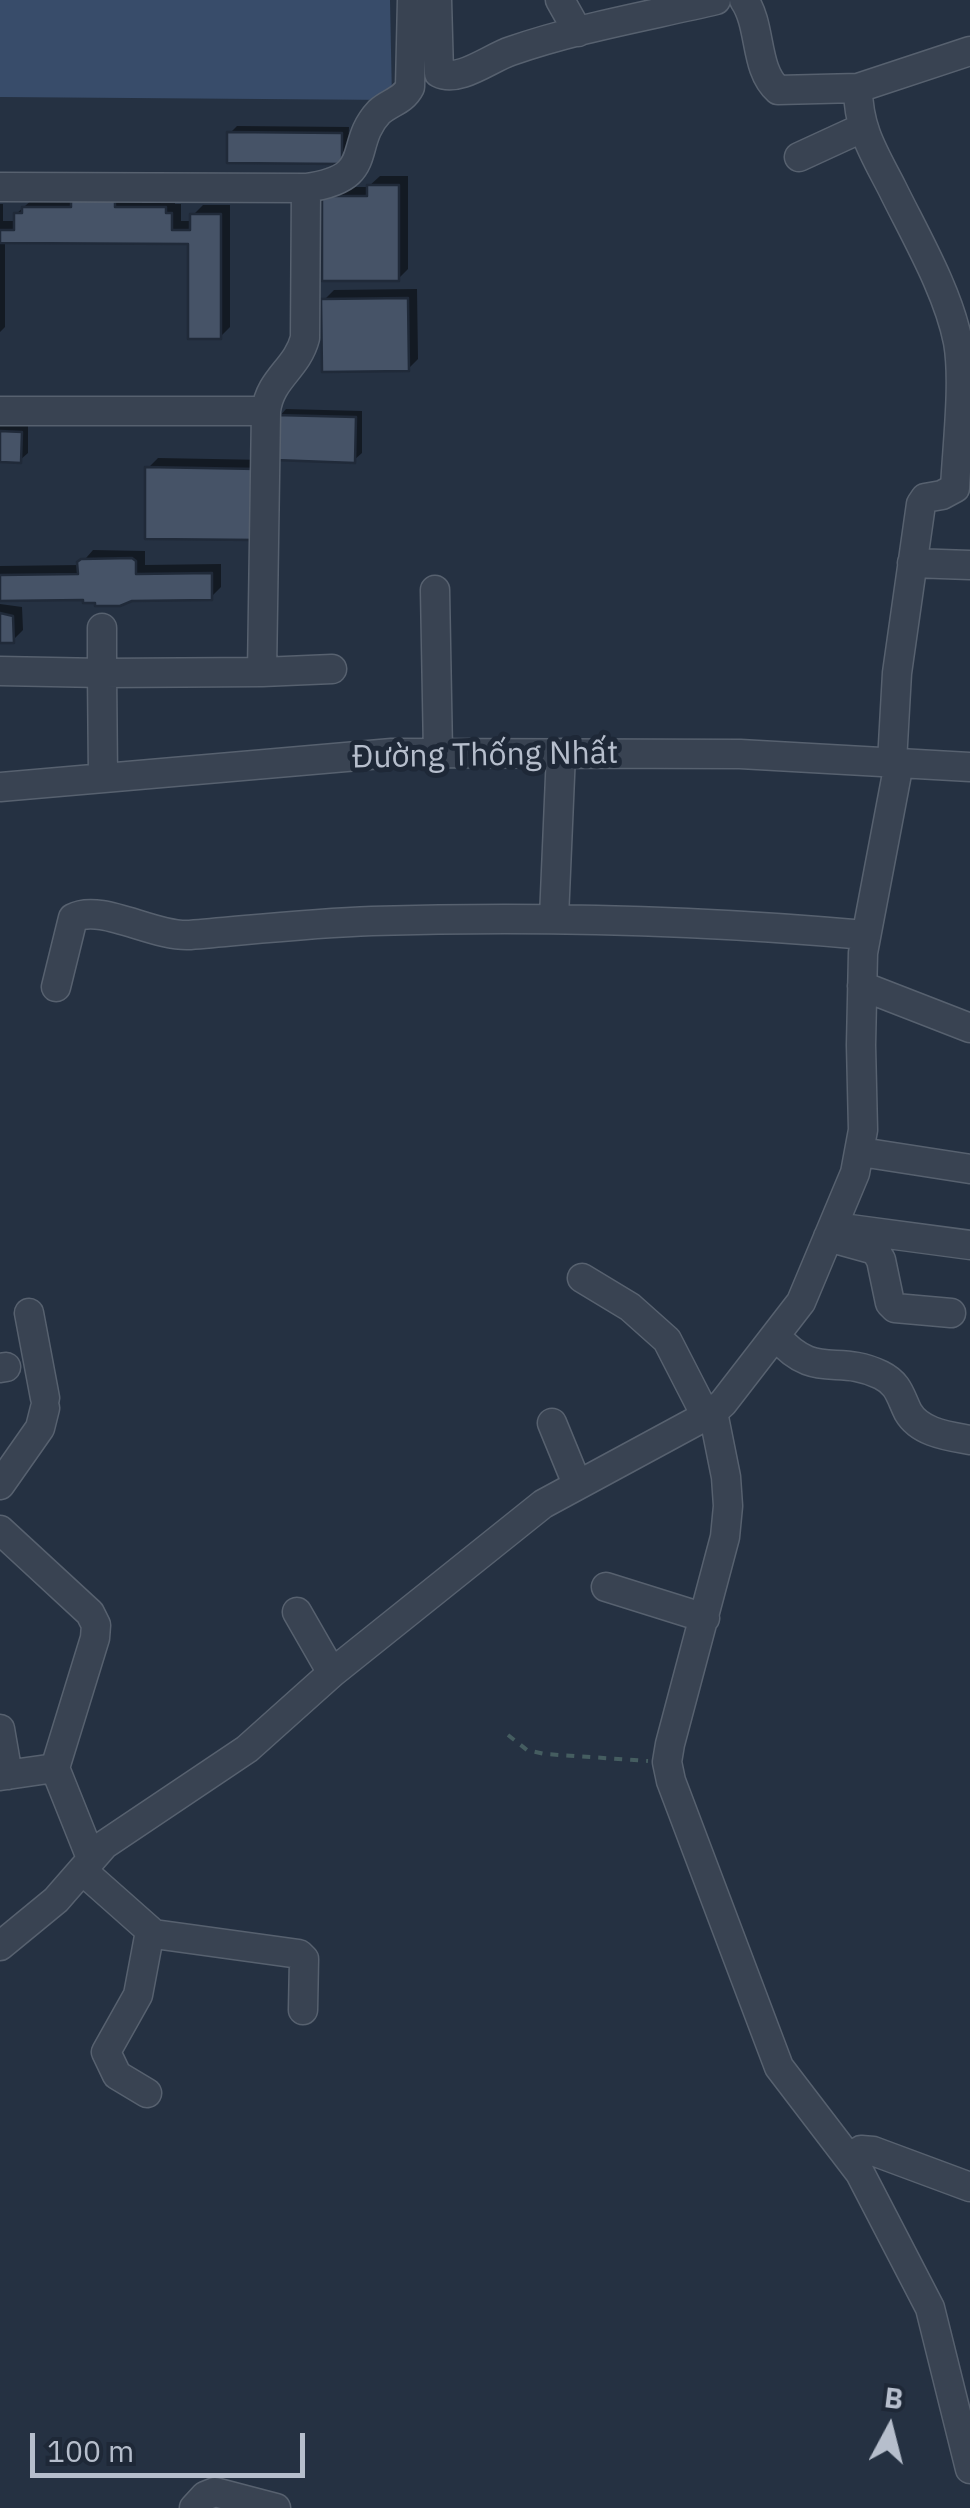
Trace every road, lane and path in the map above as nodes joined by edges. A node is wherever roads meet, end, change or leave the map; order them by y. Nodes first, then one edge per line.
1 (412, 0) edge
2 (437, 0) edge
3 (560, 0) edge
4 (716, 0) edge
5 (744, 0) edge
6 (578, 32) junction
7 (970, 51) edge
8 (858, 88) junction
9 (862, 128) junction
10 (798, 157) dead end
11 (0, 187) edge
12 (306, 188) junction
13 (965, 368) edge
14 (266, 411) junction
15 (0, 412) edge
16 (963, 459) edge
17 (912, 563) junction
18 (970, 565) edge
19 (435, 590) dead end
20 (102, 628) dead end
21 (332, 669) dead end
22 (0, 671) edge
23 (262, 672) junction
24 (102, 673) junction
25 (438, 753) junction
26 (560, 753) junction
27 (895, 762) junction
28 (970, 767) edge
29 (102, 778) junction
30 (0, 787) edge
31 (554, 918) junction
32 (865, 935) junction
33 (862, 986) junction
34 (56, 988) dead end
35 (970, 1028) edge
36 (861, 1152) junction
37 (970, 1169) edge
38 (831, 1232) junction
39 (970, 1244) edge
40 (582, 1278) dead end
41 (28, 1312) dead end
42 (951, 1313) dead end
43 (776, 1336) junction
44 (709, 1414) junction
45 (552, 1423) dead end
46 (970, 1440) edge
47 (577, 1484) junction
48 (0, 1485) edge
49 (0, 1530) edge
50 (606, 1587) dead end
51 (296, 1612) dead end
52 (705, 1618) junction
53 (332, 1673) junction
54 (0, 1728) edge
55 (508, 1735) dead end
56 (667, 1762) junction
57 (55, 1768) junction
58 (4, 1776) edge
59 (88, 1865) junction
60 (150, 1931) junction
61 (0, 1946) edge
62 (303, 2010) dead end
63 (147, 2093) dead end
64 (850, 2158) junction
65 (970, 2187) edge
66 (970, 2469) edge
67 (194, 2508) edge
68 (276, 2508) edge

1 - 12 street
2 - 6 street
3 - 6 street
4 - 6 street
5 - 8 street
7 - 8 street
8 - 9 street
9 - 10 street
9 - 13 street
11 - 12 street
12 - 14 street
13 - 16 street
14 - 15 street
14 - 23 street
16 - 17 street
17 - 18 street
17 - 27 street
19 - 25 street
20 - 24 street
21 - 23 street
22 - 24 street
23 - 24 street
24 - 29 street
25 - 26 street, Đường Thống Nhất
25 - 29 street, Đường Thống Nhất
26 - 27 street, Đường Thống Nhất
26 - 31 street
27 - 28 street, Đường Thống Nhất
27 - 32 street
29 - 30 street, Đường Thống Nhất
31 - 32 street
31 - 34 street
32 - 33 street
33 - 35 street
33 - 36 street
36 - 37 street
36 - 38 street
38 - 39 street
38 - 42 street
38 - 43 street
40 - 44 street
41 - 48 street
43 - 44 street
43 - 46 street
44 - 47 street
44 - 52 street
45 - 47 street
47 - 53 street
49 - 57 street
50 - 52 street
51 - 53 street
52 - 56 street
53 - 59 street
54 - 58 street
55 - 56 path
56 - 64 street
57 - 58 street
57 - 59 street
59 - 60 street
59 - 61 street
60 - 62 street
60 - 63 street
64 - 65 street
64 - 66 street
67 - 68 street

